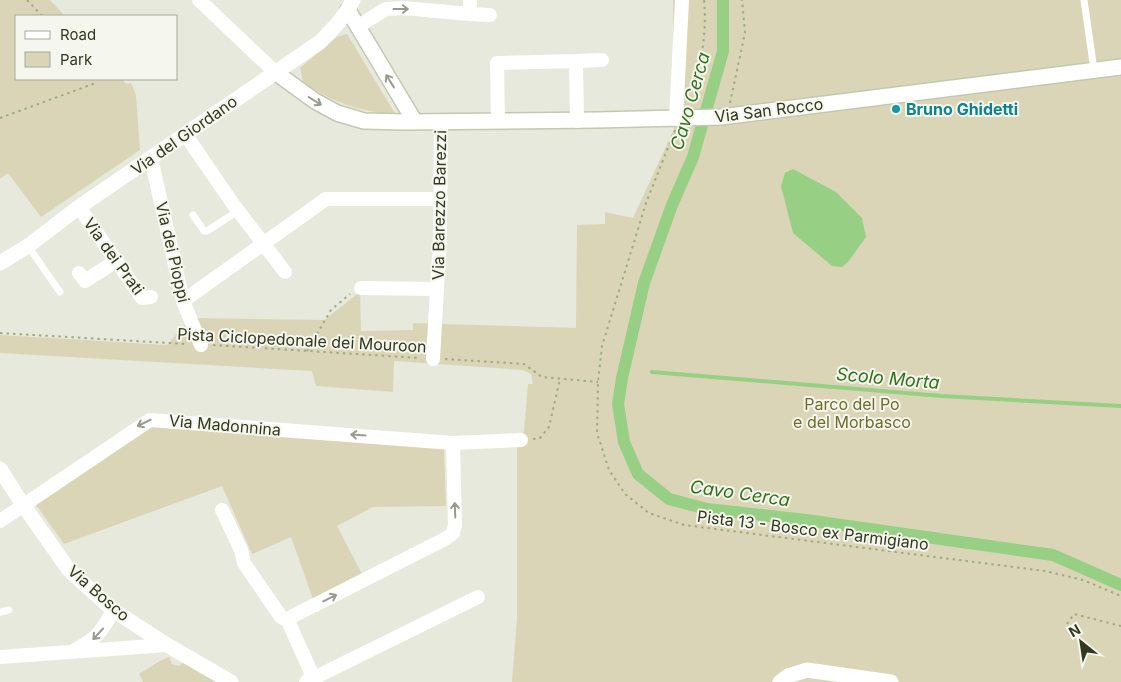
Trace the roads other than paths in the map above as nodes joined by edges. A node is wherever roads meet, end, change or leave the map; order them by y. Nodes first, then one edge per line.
1 (199, 0) edge
2 (682, 0) edge
3 (1084, 0) edge
4 (350, 5) edge
5 (470, 7) edge
6 (490, 14) dead end
7 (359, 28) junction
8 (602, 60) dead end
9 (576, 61) junction
10 (1121, 67) edge
11 (1094, 70) junction
12 (275, 72) junction
13 (498, 121) junction
14 (577, 121) junction
15 (416, 122) junction
16 (441, 122) junction
17 (678, 122) junction
18 (184, 134) junction
19 (151, 158) junction
20 (441, 199) junction
21 (79, 207) junction
22 (238, 211) junction
23 (193, 215) dead end
24 (263, 243) junction
25 (28, 246) junction
26 (14, 255) junction
27 (116, 261) junction
28 (0, 263) edge
29 (0, 268) edge
30 (285, 272) dead end
31 (79, 273) dead end
32 (361, 288) road end
33 (437, 289) junction
34 (60, 292) dead end
35 (150, 297) dead end
36 (183, 301) junction
37 (201, 345) road end
38 (433, 359) road end
39 (521, 440) road end
40 (453, 443) junction
41 (0, 469) edge
42 (23, 505) junction
43 (222, 510) dead end
44 (0, 521) edge
45 (478, 596) dead end
46 (9, 610) dead end
47 (113, 610) junction
48 (0, 612) edge
49 (288, 621) junction
50 (134, 624) junction
51 (167, 645) junction
52 (125, 649) junction
53 (75, 650) junction
54 (0, 657) edge
55 (308, 680) edge
56 (231, 682) edge
57 (780, 682) edge
58 (892, 682) edge

1 - 12 street
2 - 17 street
3 - 11 lane
4 - 7 main road
4 - 12 main road, Via del Giordano
5 - 6 street
7 -> 5 street
15 -> 7 main road
8 - 9 street
9 - 13 street
9 - 14 street
10 - 11 main road, Via San Rocco
11 - 17 main road, Via San Rocco
12 -> 15 main road, Via San Rocco
12 - 18 main road, Via del Giordano
13 - 14 main road, Via San Rocco
13 - 16 main road, Via San Rocco
14 - 17 main road, Via San Rocco
15 - 16 main road, Via San Rocco
16 - 20 street, Via Barezzo Barezzi
18 - 19 main road, Via del Giordano
18 - 22 street
19 - 21 main road, Via del Giordano
19 - 36 street, Via dei Pioppi
20 - 24 street
20 - 33 street, Via Barezzo Barezzi
21 - 25 main road, Via del Giordano
21 - 27 street, Via dei Prati
22 - 23 lane
22 - 24 street
24 - 30 street
24 - 36 street
25 - 26 main road, Via del Giordano
25 - 34 lane
26 - 28 main road, Via del Giordano
26 - 29 main road, Via del Giordano
27 - 31 street
27 - 35 street, Via dei Prati
32 - 33 street, Via Barezzo Barezzi
33 - 38 street, Via Barezzo Barezzi
36 - 37 street, Via dei Pioppi
39 - 40 street, Via Madonnina
40 -> 42 street, Via Madonnina
49 -> 40 street
41 - 42 main road, Via Bosco
42 - 44 street, Via Madonnina
42 - 47 main road, Via Bosco
43 - 49 street
45 - 55 street
46 - 48 lane
47 - 50 main road, Via Bosco
47 -> 53 street
49 - 55 street
50 - 51 main road, Via Bosco
50 - 52 street
51 - 52 street
51 - 56 main road, Via Bosco
52 - 53 street
53 - 54 street
57 - 58 main road

